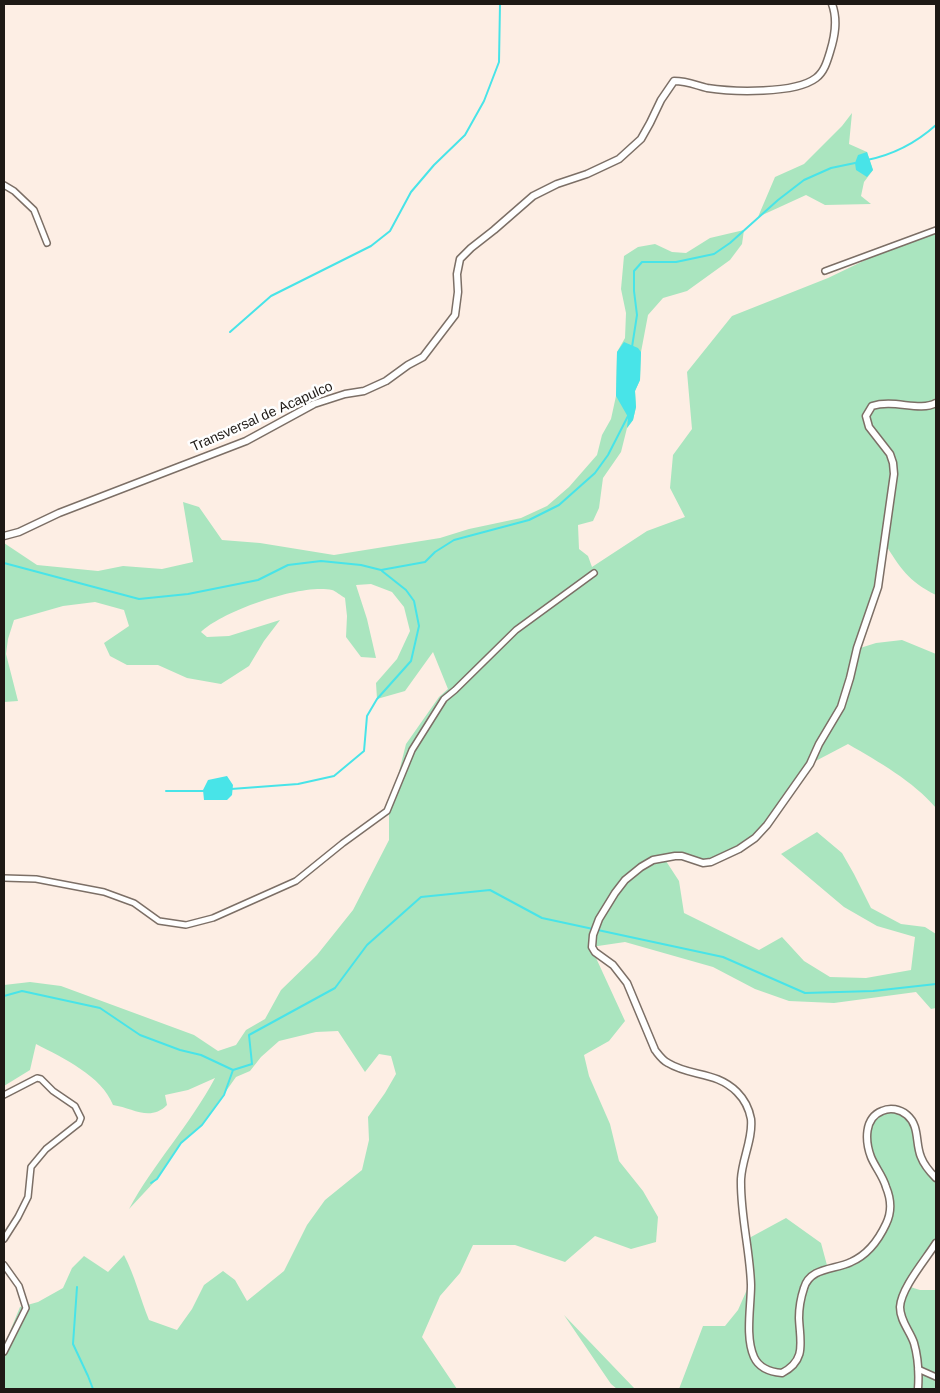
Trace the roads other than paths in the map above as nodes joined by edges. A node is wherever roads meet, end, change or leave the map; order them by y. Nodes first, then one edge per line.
1 (832, 4) edge
2 (4, 185) edge
3 (936, 230) edge
4 (47, 243) dead end
5 (825, 271) dead end
6 (936, 403) edge
7 (4, 536) edge
8 (594, 573) dead end
9 (4, 878) edge
10 (4, 1095) edge
11 (936, 1178) edge
12 (4, 1239) edge
13 (936, 1243) edge
14 (4, 1265) edge
15 (4, 1352) edge
16 (918, 1369) junction
17 (936, 1377) edge
18 (918, 1389) edge

1 - 7 street, Transversal de Acapulco
2 - 4 street
3 - 5 street
6 - 11 street
8 - 9 street
10 - 12 street
13 - 16 street
14 - 15 street
16 - 17 street
16 - 18 street

